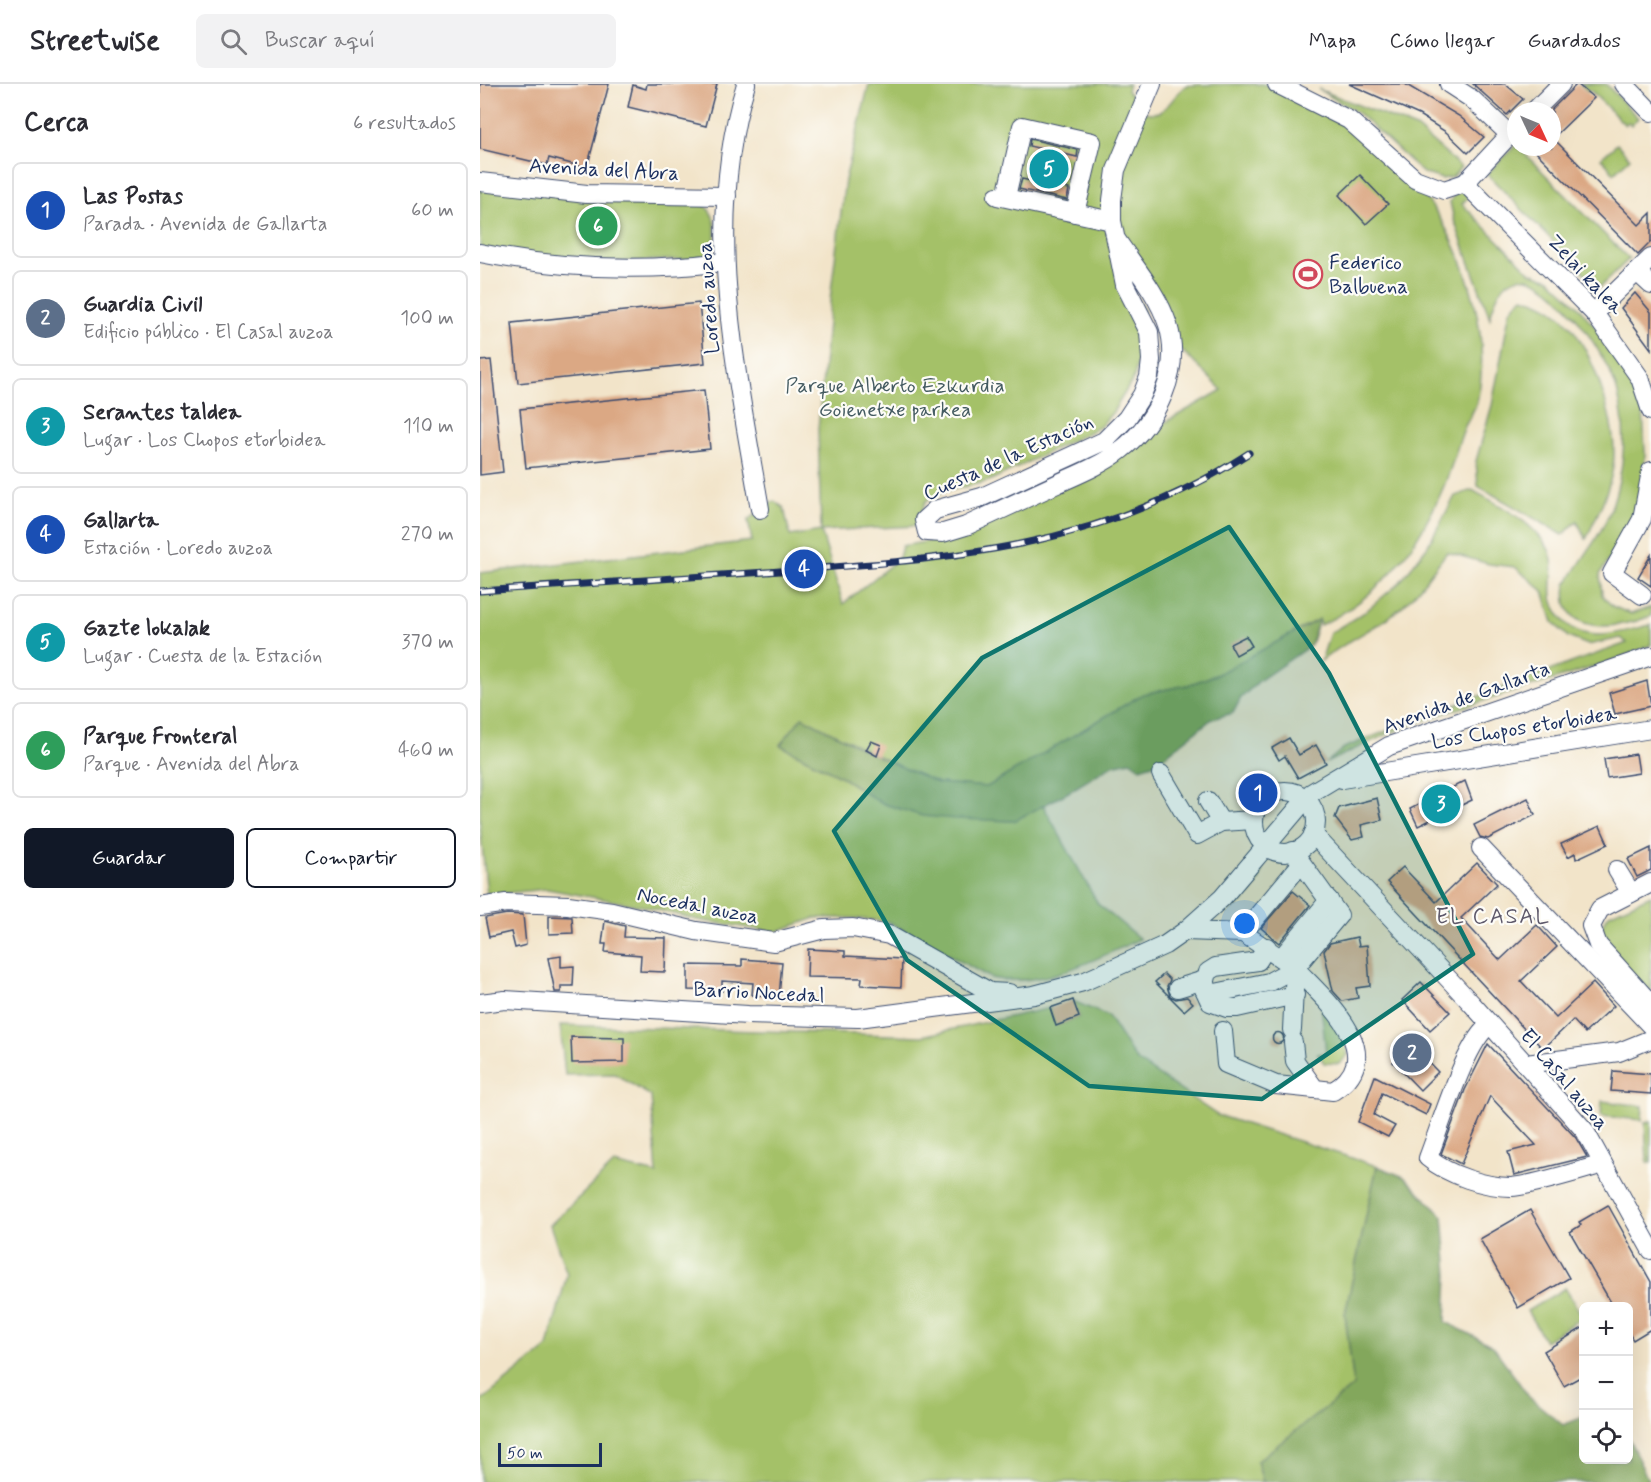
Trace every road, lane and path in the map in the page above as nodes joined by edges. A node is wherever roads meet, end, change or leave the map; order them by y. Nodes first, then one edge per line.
1 (746, 84) edge
2 (1152, 84) edge
3 (1276, 84) edge
4 (1449, 84) edge
5 (1535, 84) edge
6 (1561, 84) edge
7 (1624, 84) edge
8 (1548, 97) junction
9 (1543, 102) edge
10 (1651, 112) edge
11 (1507, 126) edge
12 (1507, 138) edge
13 (480, 182) edge
14 (1465, 183) junction
15 (727, 196) junction
16 (1075, 213) junction
17 (1114, 230) junction
18 (480, 253) edge
19 (1651, 258) edge
20 (724, 262) junction
21 (1637, 272) junction
22 (1651, 285) edge
23 (1594, 312) junction
24 (1651, 411) edge
25 (1651, 471) edge
26 (760, 509) dead end
27 (1642, 595) dead end
28 (1651, 656) edge
29 (1651, 729) edge
30 (1389, 746) junction
31 (1404, 770) junction
32 (1161, 774) dead end
33 (1332, 780) junction
34 (1306, 799) junction
35 (1208, 801) dead end
36 (1254, 820) junction
37 (1221, 822) junction
38 (1313, 834) junction
39 (1266, 846) junction
40 (1481, 848) dead end
41 (1297, 858) junction
42 (1617, 870) dead end
43 (1651, 883) edge
44 (1631, 893) junction
45 (480, 907) edge
46 (1185, 931) junction
47 (1244, 933) junction
48 (1281, 957) junction
49 (1204, 984) junction
50 (1178, 988) dead end
51 (1034, 995) junction
52 (1295, 995) junction
53 (480, 1003) edge
54 (1651, 1004) edge
55 (1490, 1025) junction
56 (1651, 1026) edge
57 (1223, 1031) dead end
58 (1651, 1039) edge
59 (1526, 1064) junction
60 (1315, 1089) junction
61 (1603, 1164) junction
62 (1651, 1250) edge

1 - 15 street, Loredo auzoa
2 - 17 street, Cuesta de la Estación
3 - 14 street
4 - 11 street
5 - 8 street
6 - 8 street
7 - 10 street
8 - 9 street
12 - 14 street
13 - 15 street, Avenida del Abra
14 - 23 street, Zelai kalea
15 - 20 street, Loredo auzoa
16 - 16 street
16 - 17 street
17 - 17 street, Cuesta de la Estación
18 - 20 street
19 - 21 street
20 - 26 street, Loredo auzoa
21 - 22 street
21 - 23 street
23 - 24 street, Zelai kalea
25 - 27 street
28 - 30 street, Avenida de Gallarta
29 - 31 street, Los Chopos etorbidea
30 - 31 street
30 - 33 street, Avenida de Gallarta
31 - 33 street, Los Chopos etorbidea
32 - 37 street
33 - 34 street, Avenida de Gallarta
34 - 36 street
34 - 38 street
34 - 39 street, Avenida de Gallarta
35 - 37 street
36 - 37 street
36 - 39 street
38 - 41 street
38 - 55 street, El Casal auzoa
39 - 41 street
39 - 46 street, Avenida de Gallarta
40 - 56 street
41 - 47 street
41 - 48 street
42 - 44 street
43 - 44 street
44 - 54 street
45 - 51 street, Nocedal auzoa
46 - 47 street
46 - 51 street, Avenida de Gallarta
47 - 48 street
48 - 49 street
48 - 49 street
48 - 52 street
48 - 60 street
49 - 50 street
49 - 52 street
51 - 53 street, Barrio Nocedal
52 - 60 street
55 - 59 street, El Casal auzoa
55 - 61 street, El Casal auzoa
57 - 60 street
58 - 59 street
59 - 61 street, El Casal auzoa
61 - 62 street, El Casal auzoa

